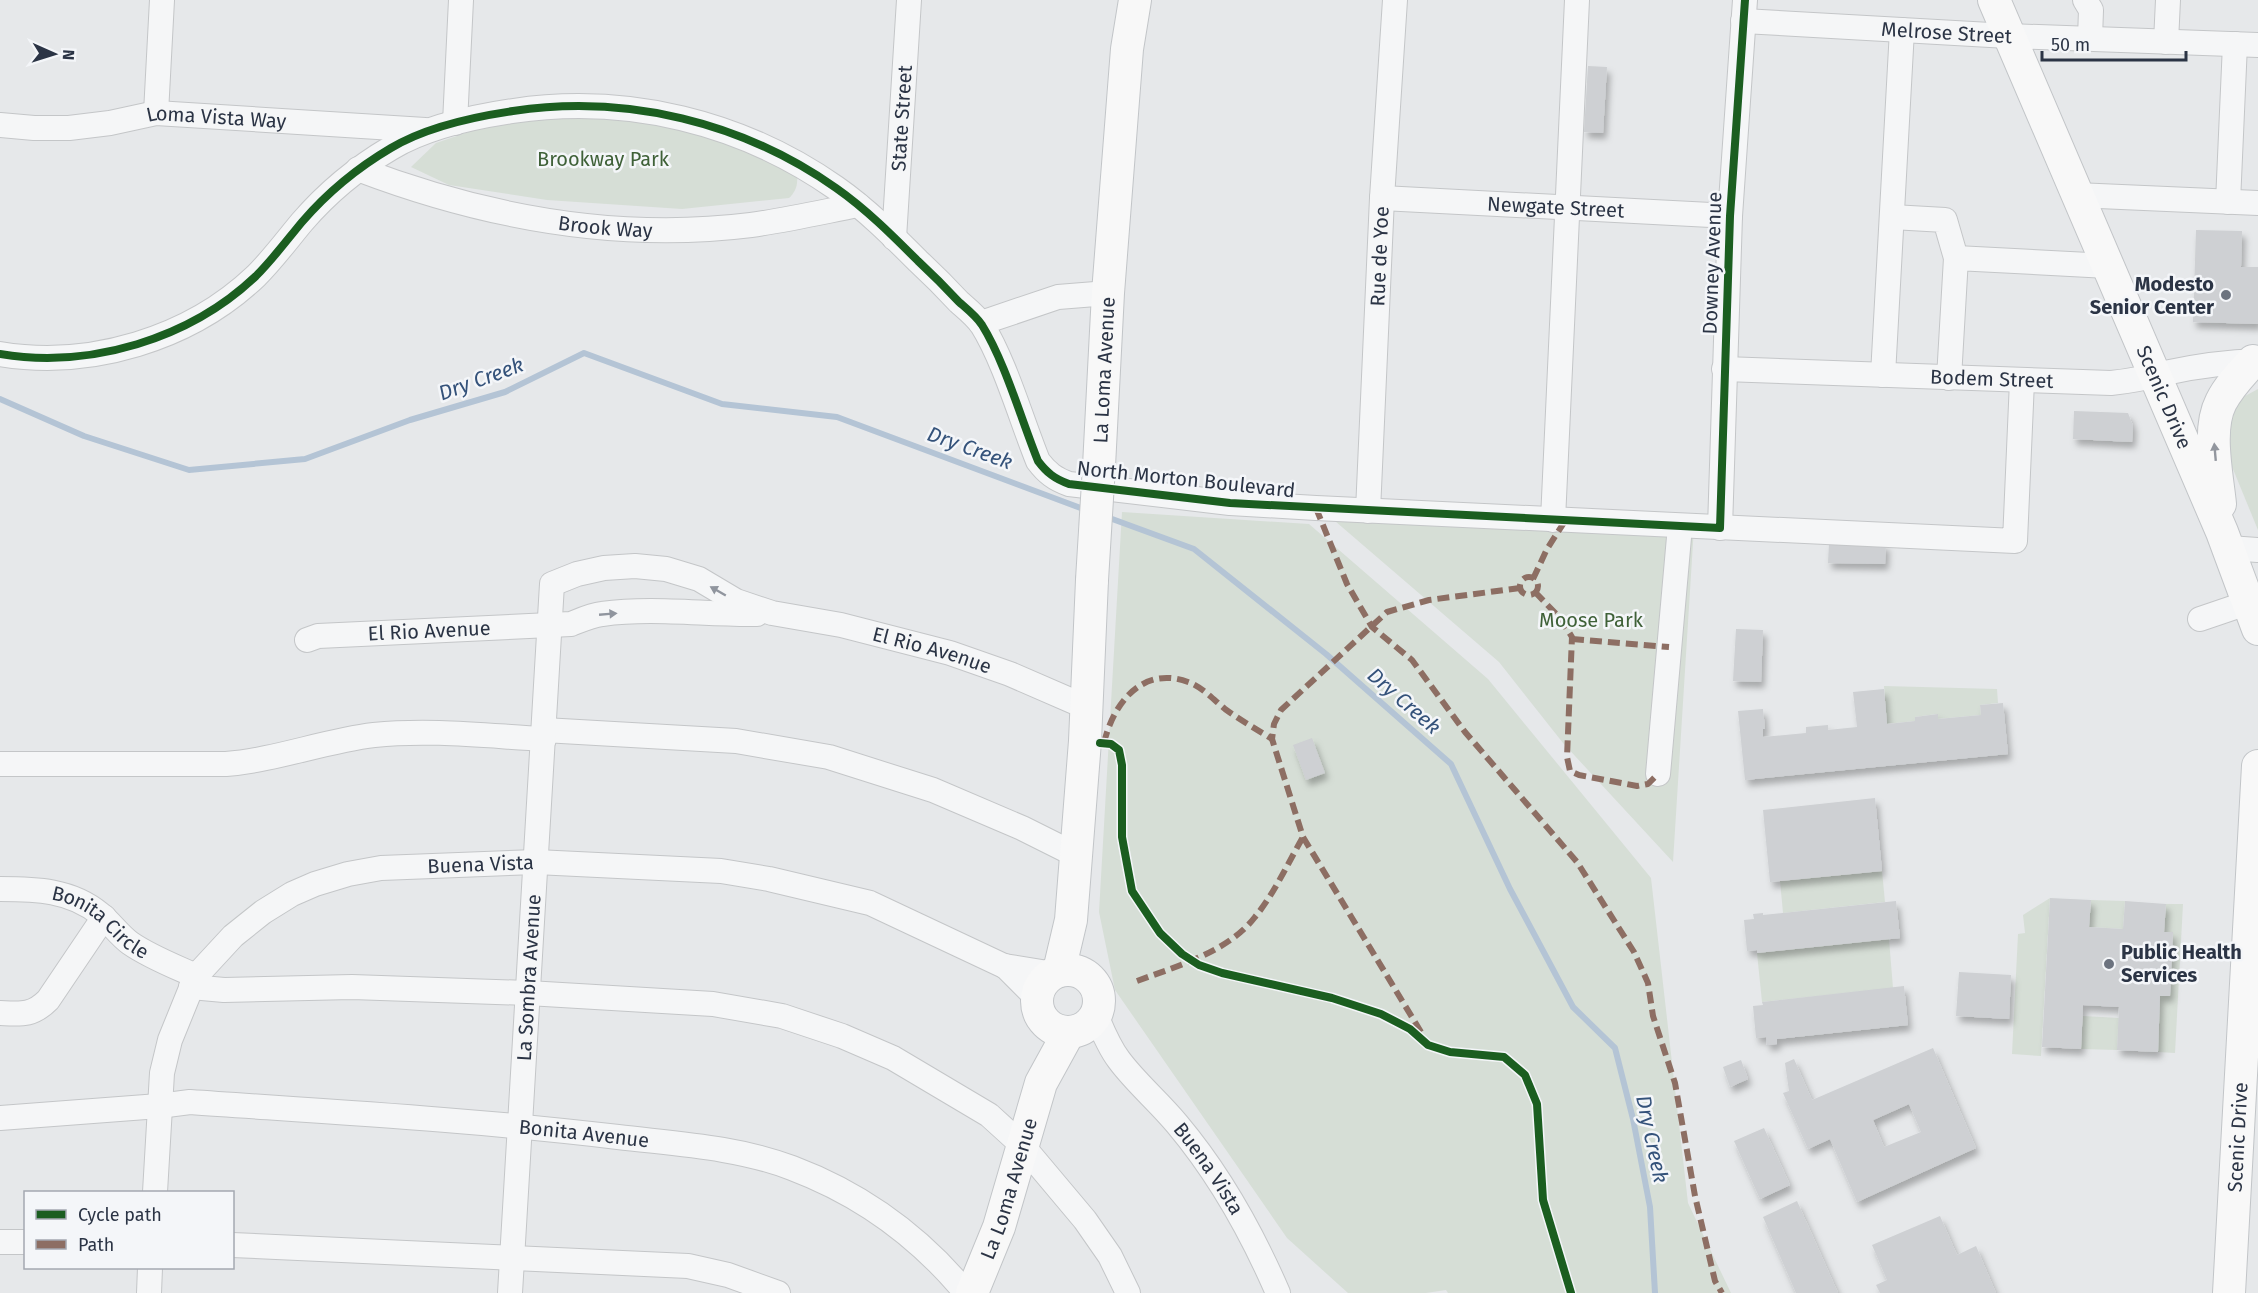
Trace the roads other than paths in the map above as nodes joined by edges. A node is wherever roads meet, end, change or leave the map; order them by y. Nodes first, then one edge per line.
1 (162, 0) edge
2 (462, 0) edge
3 (909, 0) edge
4 (1134, 0) edge
5 (1395, 0) edge
6 (1576, 0) edge
7 (1994, 0) edge
8 (2085, 0) edge
9 (2168, 0) edge
10 (1744, 11) edge
11 (1902, 30) junction
12 (2008, 36) junction
13 (2090, 38) junction
14 (2166, 42) junction
15 (2247, 44) edge
16 (156, 113) junction
17 (455, 123) junction
18 (0, 125) edge
19 (432, 131) junction
20 (358, 169) junction
21 (2076, 195) junction
22 (1382, 198) junction
23 (2228, 202) junction
24 (2258, 203) edge
25 (858, 205) junction
26 (1566, 207) junction
27 (1730, 216) junction
28 (1892, 217) junction
29 (894, 238) junction
30 (1956, 258) junction
31 (2108, 266) junction
32 (1108, 293) junction
33 (981, 322) junction
34 (0, 354) edge
35 (2255, 361) edge
36 (1724, 369) junction
37 (1883, 375) junction
38 (2156, 376) junction
39 (1949, 378) junction
40 (2022, 381) junction
41 (1368, 511) junction
42 (1553, 520) junction
43 (1680, 526) junction
44 (1720, 528) junction
45 (2236, 543) edge
46 (772, 614) junction
47 (2254, 616) edge
48 (2200, 619) dead end
49 (551, 624) junction
50 (307, 640) dead end
51 (1086, 707) junction
52 (544, 734) junction
53 (0, 765) edge
54 (2258, 766) edge
55 (1658, 774) dead end
56 (1076, 855) junction
57 (536, 862) junction
58 (0, 889) edge
59 (104, 917) junction
60 (2254, 919) edge
61 (194, 981) junction
62 (1056, 987) junction
63 (528, 993) junction
64 (0, 1013) edge
65 (1080, 1027) junction
66 (1041, 1083) junction
67 (159, 1106) junction
68 (0, 1118) edge
69 (520, 1125) junction
70 (1022, 1145) junction
71 (154, 1191) edge
72 (0, 1242) edge
73 (24, 1242) edge
74 (234, 1245) edge
75 (512, 1258) junction
76 (150, 1269) edge
77 (149, 1293) edge
78 (510, 1293) edge
79 (778, 1293) edge
80 (966, 1293) edge
81 (972, 1293) edge
82 (1128, 1293) edge
83 (1278, 1293) edge
84 (2229, 1293) edge

1 - 16 street
2 - 17 street
3 - 29 street, State Street
4 - 32 main road, La Loma Avenue
5 - 22 street, Rue de Yoe
6 - 26 street
7 - 12 main road, Scenic Drive
8 - 13 street
9 - 14 street
10 - 11 street, Melrose Street
10 - 27 street, Downey Avenue
11 - 12 street, Melrose Street
11 - 28 street
12 - 13 street, Melrose Street
12 - 21 main road, Scenic Drive
13 - 14 street, Melrose Street
14 - 15 street, Melrose Street
15 - 23 street
16 - 18 street, Loma Vista Way
16 - 19 street, Loma Vista Way
17 - 19 street, North Morton Boulevard
17 - 25 street, North Morton Boulevard
19 - 20 street, North Morton Boulevard
20 - 25 street, Brook Way
20 - 34 street, North Morton Boulevard
21 - 23 street
21 - 31 main road, Scenic Drive
22 - 26 street, Newgate Street
22 - 41 street, Rue de Yoe
23 - 24 street
25 - 29 street, North Morton Boulevard
26 - 27 street, Newgate Street
26 - 42 street
27 - 36 street, Downey Avenue
28 - 30 street
28 - 37 street
29 - 33 street, North Morton Boulevard
30 - 31 street
30 - 39 street
31 - 38 main road, Scenic Drive
32 - 33 street
32 - 51 main road, La Loma Avenue, bridge
33 - 41 street, North Morton Boulevard
35 - 38 street, Bodem Street
45 -> 35 main road
36 - 37 street, Bodem Street
36 - 44 street, Downey Avenue
37 - 39 street, Bodem Street
38 - 40 street, Bodem Street
38 - 45 main road, Scenic Drive
39 - 40 street, Bodem Street
40 - 44 street, North Morton Boulevard
41 - 42 street, North Morton Boulevard
42 - 43 street, North Morton Boulevard
43 - 44 street, North Morton Boulevard
43 - 55 street
45 - 47 main road, Scenic Drive
49 -> 46 street, El Rio Avenue
46 -> 49 street, El Rio Avenue
46 - 51 street, El Rio Avenue
47 - 48 street
49 - 50 street, El Rio Avenue
49 - 52 street, La Sombra Avenue
51 - 56 main road, La Loma Avenue
52 - 53 street
52 - 56 street
52 - 57 street, La Sombra Avenue
54 - 60 main road, Scenic Drive
56 - 62 main road, La Loma Avenue
57 - 61 street, Buena Vista
57 - 62 street, Buena Vista
57 - 63 street, La Sombra Avenue
58 - 59 street, Bonita Circle
59 - 61 street, Bonita Circle
59 - 64 street
60 - 84 main road, Scenic Drive
61 - 63 street
61 - 67 street, Buena Vista
62 - 65 main road
62 - 65 main road
62 - 66 main road, La Loma Avenue
63 - 69 street, La Sombra Avenue
63 - 70 street
65 - 66 main road, La Loma Avenue
65 - 83 street, Buena Vista
66 - 70 main road, La Loma Avenue
67 - 68 street
67 - 69 street, Bonita Avenue
67 - 71 street, Buena Vista
69 - 75 street, La Sombra Avenue
69 - 80 street, Bonita Avenue
70 - 81 main road, La Loma Avenue
70 - 82 street
72 - 73 street
74 - 75 street
75 - 78 street, La Sombra Avenue
75 - 79 street
76 - 77 street

